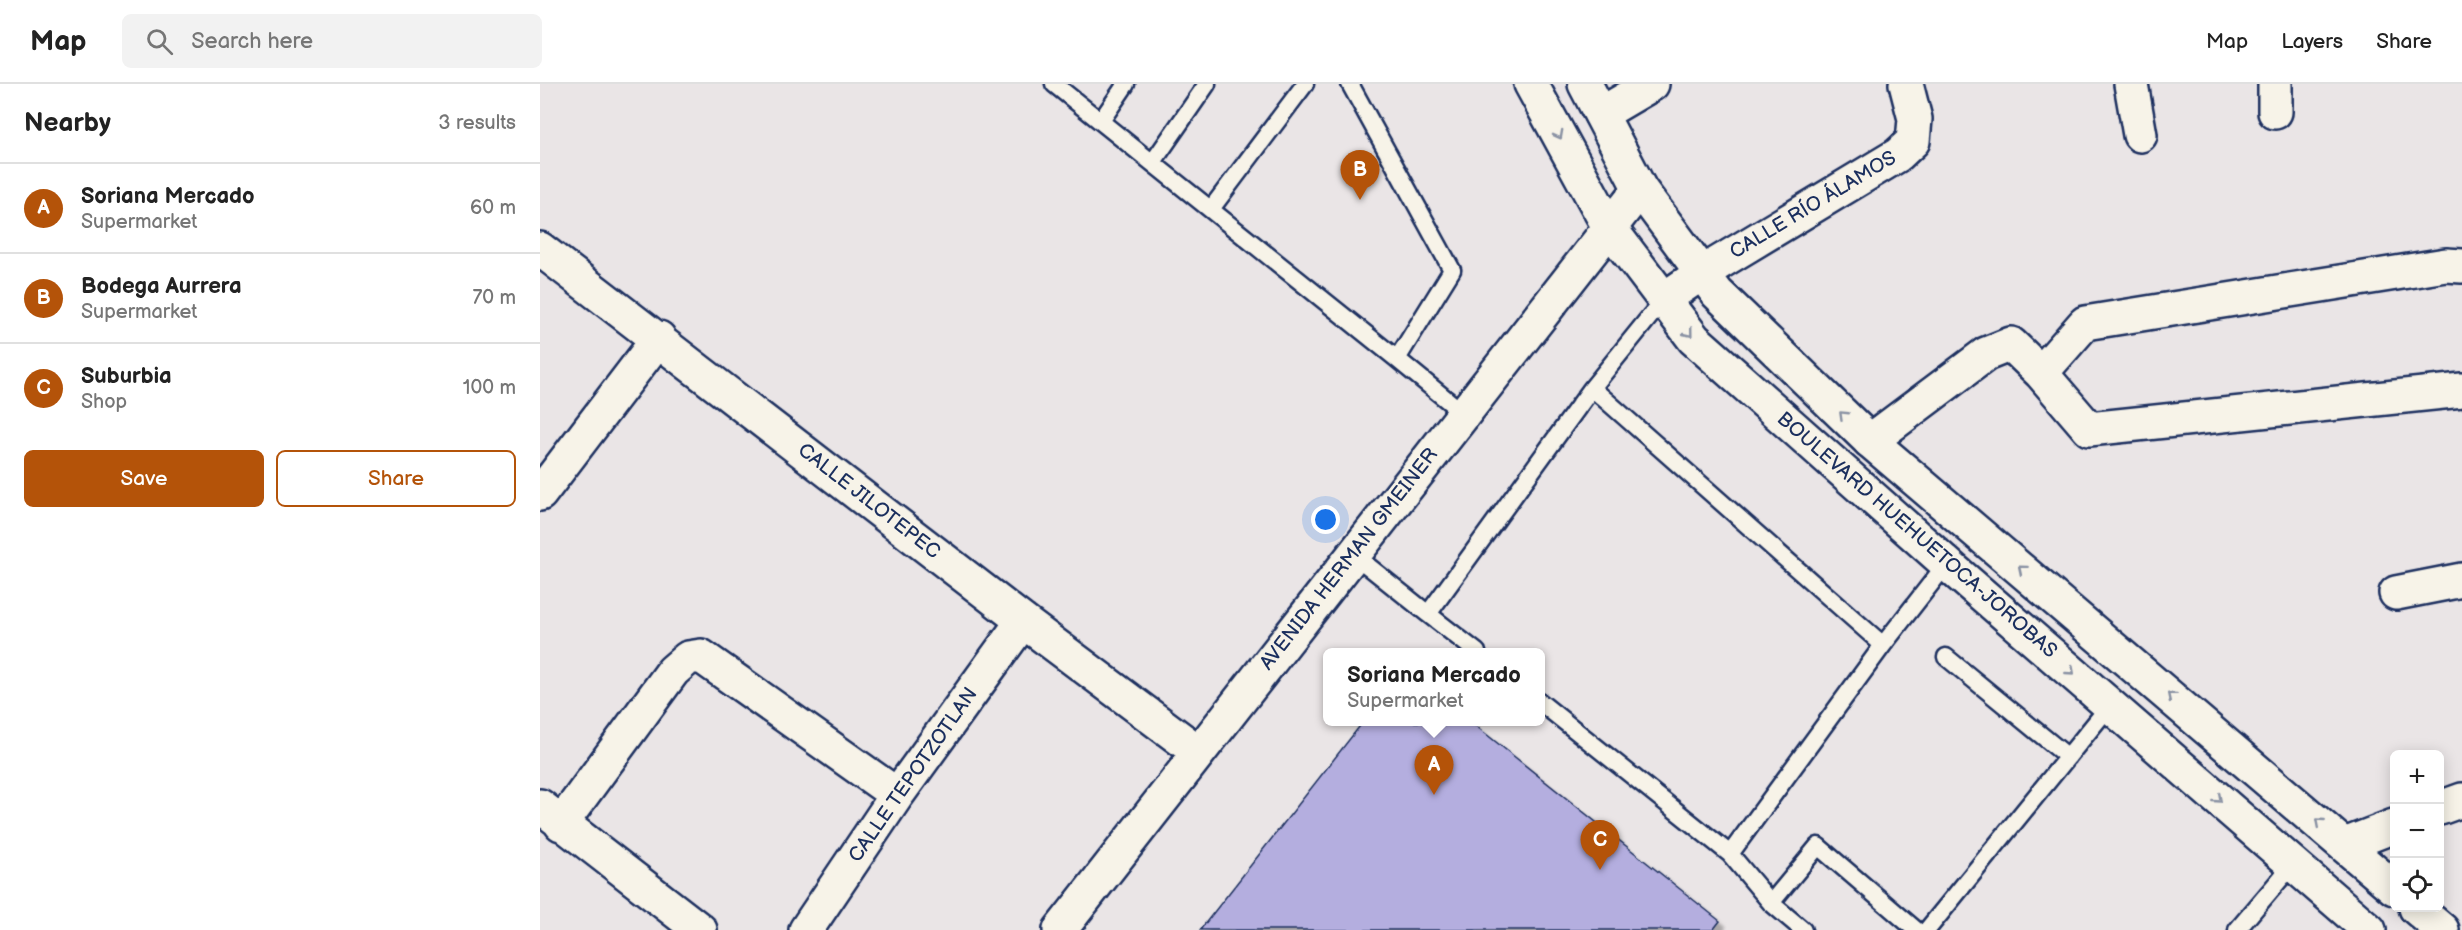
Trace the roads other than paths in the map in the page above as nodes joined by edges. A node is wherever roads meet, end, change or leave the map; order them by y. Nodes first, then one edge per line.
1 (1054, 84) edge
2 (1126, 84) edge
3 (1207, 84) edge
4 (1305, 84) edge
5 (1350, 84) edge
6 (1531, 84) edge
7 (1585, 84) edge
8 (1652, 84) edge
9 (1906, 84) edge
10 (2131, 84) edge
11 (1601, 114) junction
12 (1101, 121) junction
13 (2139, 135) dead end
14 (1153, 162) junction
15 (1640, 189) junction
16 (1211, 209) junction
17 (1609, 227) junction
18 (540, 249) edge
19 (2462, 266) edge
20 (1702, 273) junction
21 (1664, 299) junction
22 (659, 338) junction
23 (1397, 359) junction
24 (2041, 373) junction
25 (1592, 388) junction
26 (2462, 390) edge
27 (1463, 413) junction
28 (1869, 441) junction
29 (540, 494) edge
30 (1353, 554) junction
31 (1947, 563) junction
32 (2462, 580) edge
33 (2396, 593) dead end
34 (1428, 614) junction
35 (1023, 621) junction
36 (1883, 645) junction
37 (1472, 648) edge
38 (1946, 657) dead end
39 (2110, 705) junction
40 (1545, 706) edge
41 (1198, 752) junction
42 (2068, 757) junction
43 (897, 795) junction
44 (2462, 800) edge
45 (2444, 806) edge
46 (550, 815) edge
47 (2390, 828) edge
48 (2345, 845) junction
49 (1730, 854) junction
50 (2293, 864) junction
51 (2390, 884) edge
52 (1771, 903) junction
53 (2421, 912) edge
54 (2354, 925) edge
55 (700, 930) edge
56 (806, 930) edge
57 (1060, 930) edge
58 (1803, 930) edge
59 (1916, 930) edge
60 (1927, 930) edge
61 (2237, 930) edge
62 (2442, 930) edge

1 - 12 lane
2 - 12 lane
3 - 14 lane
4 - 16 lane
5 - 23 lane
6 -> 17 street, BOULEVARD HUEHUETOCA-JOROBAS
7 - 11 street, BOULEVARD HUEHUETOCA-JOROBAS
8 - 11 street
9 - 20 street, CALLE RÍO ÁLAMOS
10 - 13 street
11 - 15 street, BOULEVARD HUEHUETOCA-JOROBAS
12 - 14 lane
14 - 16 lane
15 - 17 street, AVENIDA HERMAN GMEINER
15 - 20 street, BOULEVARD HUEHUETOCA-JOROBAS
16 - 23 lane
17 - 21 street, BOULEVARD HUEHUETOCA-JOROBAS
17 - 27 street, AVENIDA HERMAN GMEINER
18 - 22 street, CALLE JILOTEPEC
19 - 24 street
20 - 21 street, CALLE RÍO ÁLAMOS
28 -> 20 street, BOULEVARD HUEHUETOCA-JOROBAS
21 - 25 lane
21 -> 31 street, BOULEVARD HUEHUETOCA-JOROBAS
22 - 29 street
22 - 35 street, CALLE JILOTEPEC
23 - 27 lane
24 - 26 street
24 - 28 street
25 - 34 lane
25 - 36 lane
27 - 30 street, AVENIDA HERMAN GMEINER
48 -> 28 street, BOULEVARD HUEHUETOCA-JOROBAS
30 - 34 lane
30 - 41 street, AVENIDA HERMAN GMEINER
31 - 36 lane
31 -> 39 street, BOULEVARD HUEHUETOCA-JOROBAS
32 - 33 street
34 - 37 lane
35 - 41 street, CALLE JILOTEPEC
35 - 43 street, CALLE TEPOTZOTLAN
36 - 49 lane
38 - 42 lane
39 - 42 lane
39 -> 50 street, BOULEVARD HUEHUETOCA-JOROBAS
40 - 49 lane
41 - 57 street, AVENIDA HERMAN GMEINER
42 - 60 lane
43 - 46 street
43 - 56 street, CALLE TEPOTZOTLAN
44 - 45 street
46 - 55 street
47 - 48 street
48 - 51 street, BOULEVARD HUEHUETOCA-JOROBAS
49 - 52 lane
50 - 54 street, BOULEVARD HUEHUETOCA-JOROBAS
50 - 61 lane
52 - 58 lane
52 - 59 lane
53 - 62 street

